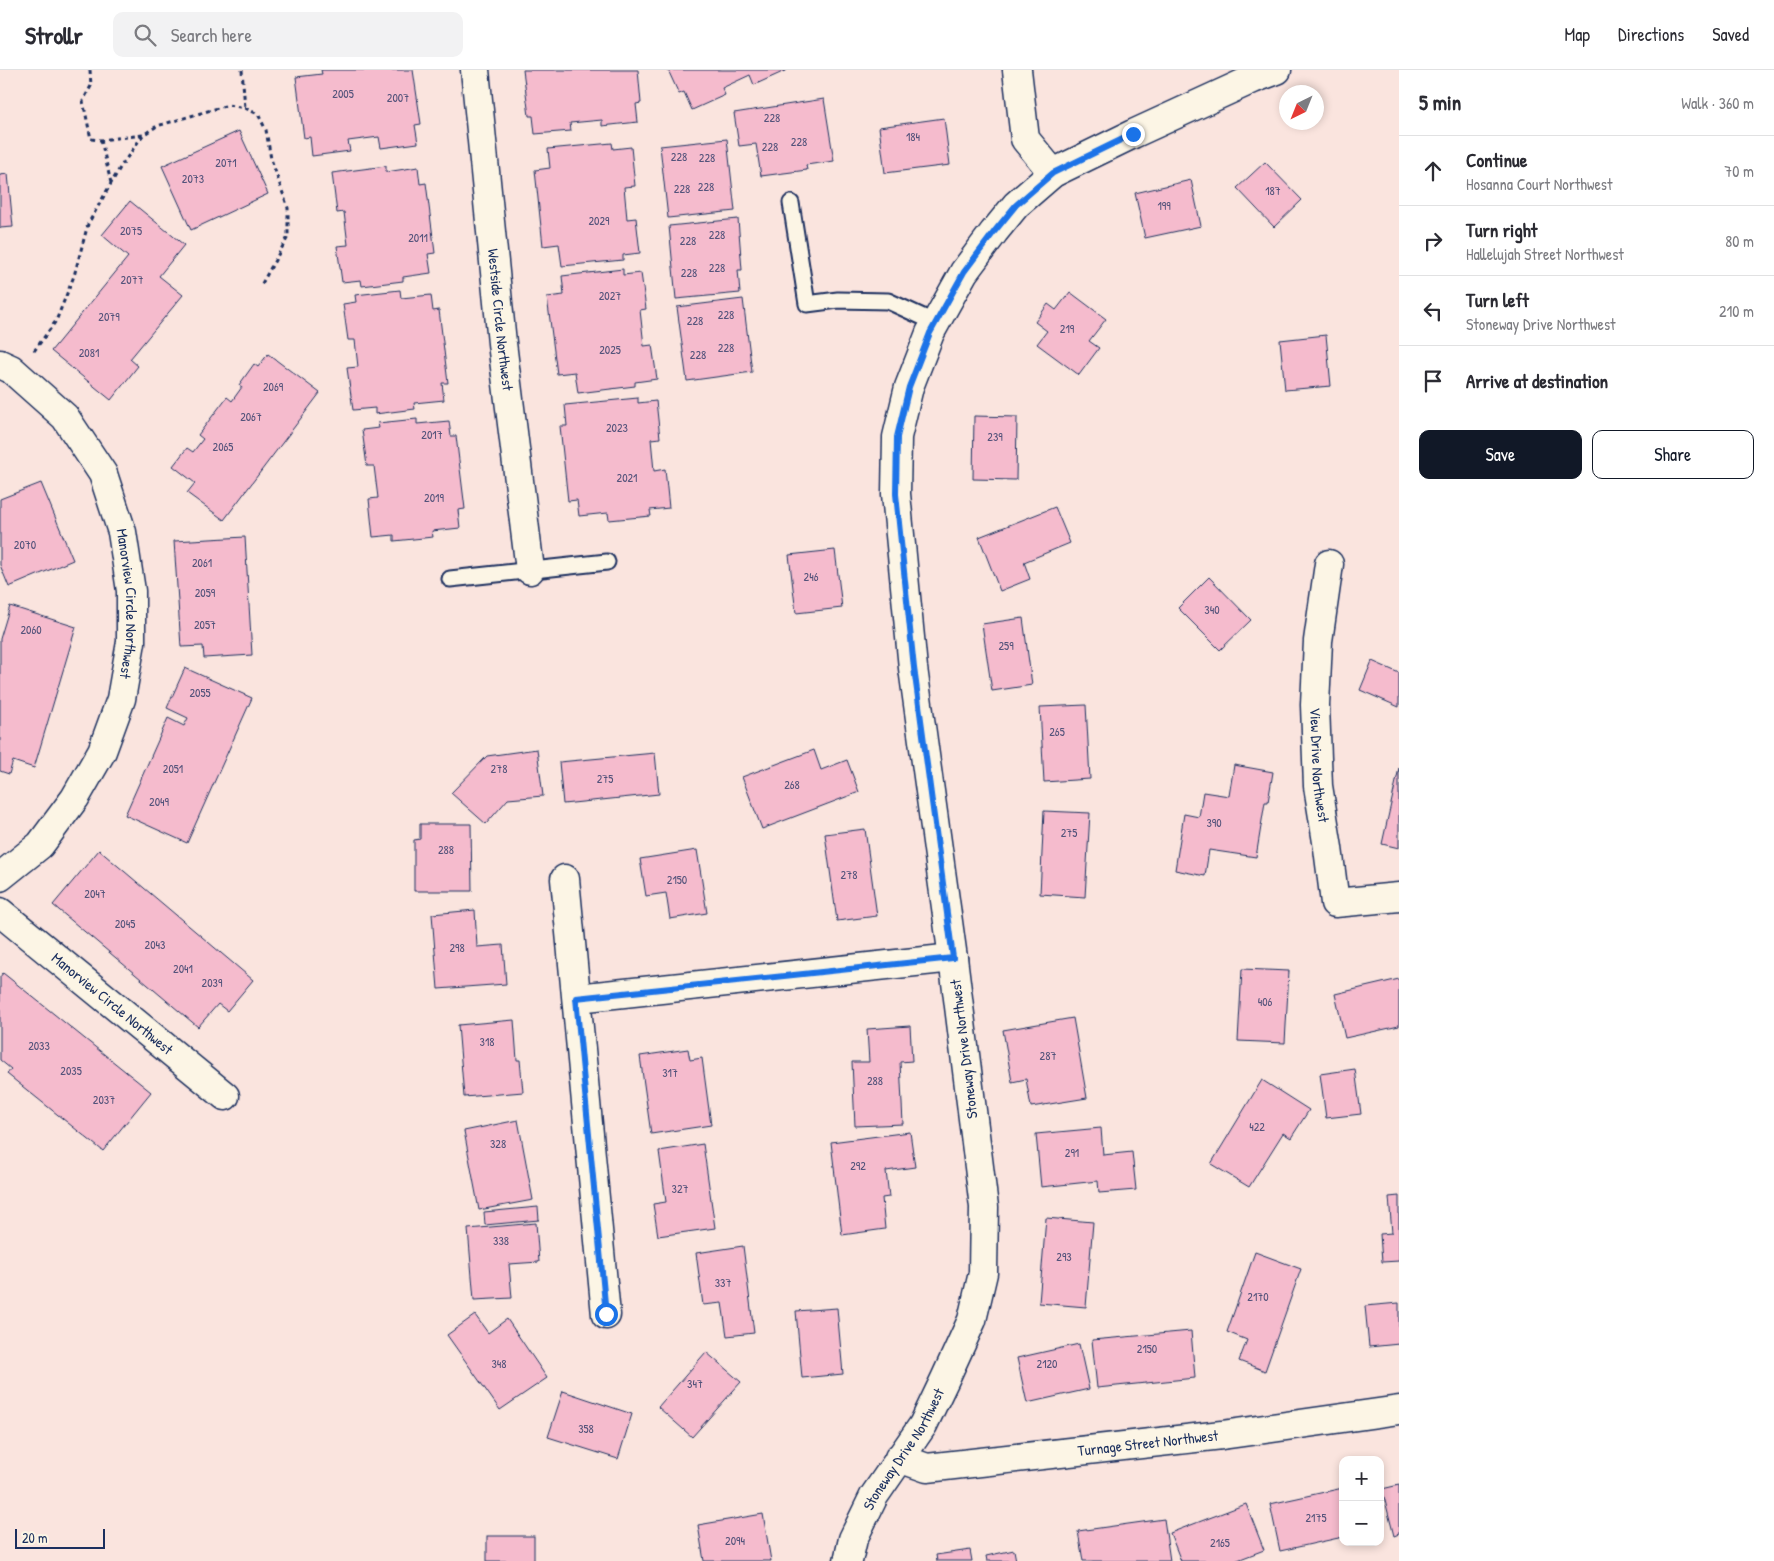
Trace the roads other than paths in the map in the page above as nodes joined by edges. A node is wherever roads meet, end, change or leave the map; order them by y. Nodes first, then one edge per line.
1 (475, 70) edge
2 (1017, 70) edge
3 (1278, 70) edge
4 (1053, 173) junction
5 (791, 203) dead end
6 (936, 324) junction
7 (8, 369) edge
8 (607, 562) dead end
9 (1329, 564) dead end
10 (530, 570) junction
11 (450, 579) dead end
12 (0, 877) edge
13 (565, 880) dead end
14 (1399, 897) edge
15 (0, 912) edge
16 (953, 958) junction
17 (576, 998) junction
18 (225, 1096) dead end
19 (606, 1314) dead end
20 (1399, 1410) edge
21 (899, 1458) junction
22 (848, 1561) edge

1 - 10 street, Westside Circle Northwest
2 - 4 street
3 - 4 street, Stoneway Drive Northwest
4 - 6 street, Stoneway Drive Northwest
5 - 6 lane
6 - 16 street, Stoneway Drive Northwest
7 - 12 street, Manorview Circle Northwest
8 - 10 lane
9 - 14 street, View Drive Northwest
10 - 11 lane
13 - 17 street
15 - 18 street, Manorview Circle Northwest
16 - 17 street
16 - 21 street, Stoneway Drive Northwest
17 - 19 street
20 - 21 street, Turnage Street Northwest
21 - 22 street, Stoneway Drive Northwest

